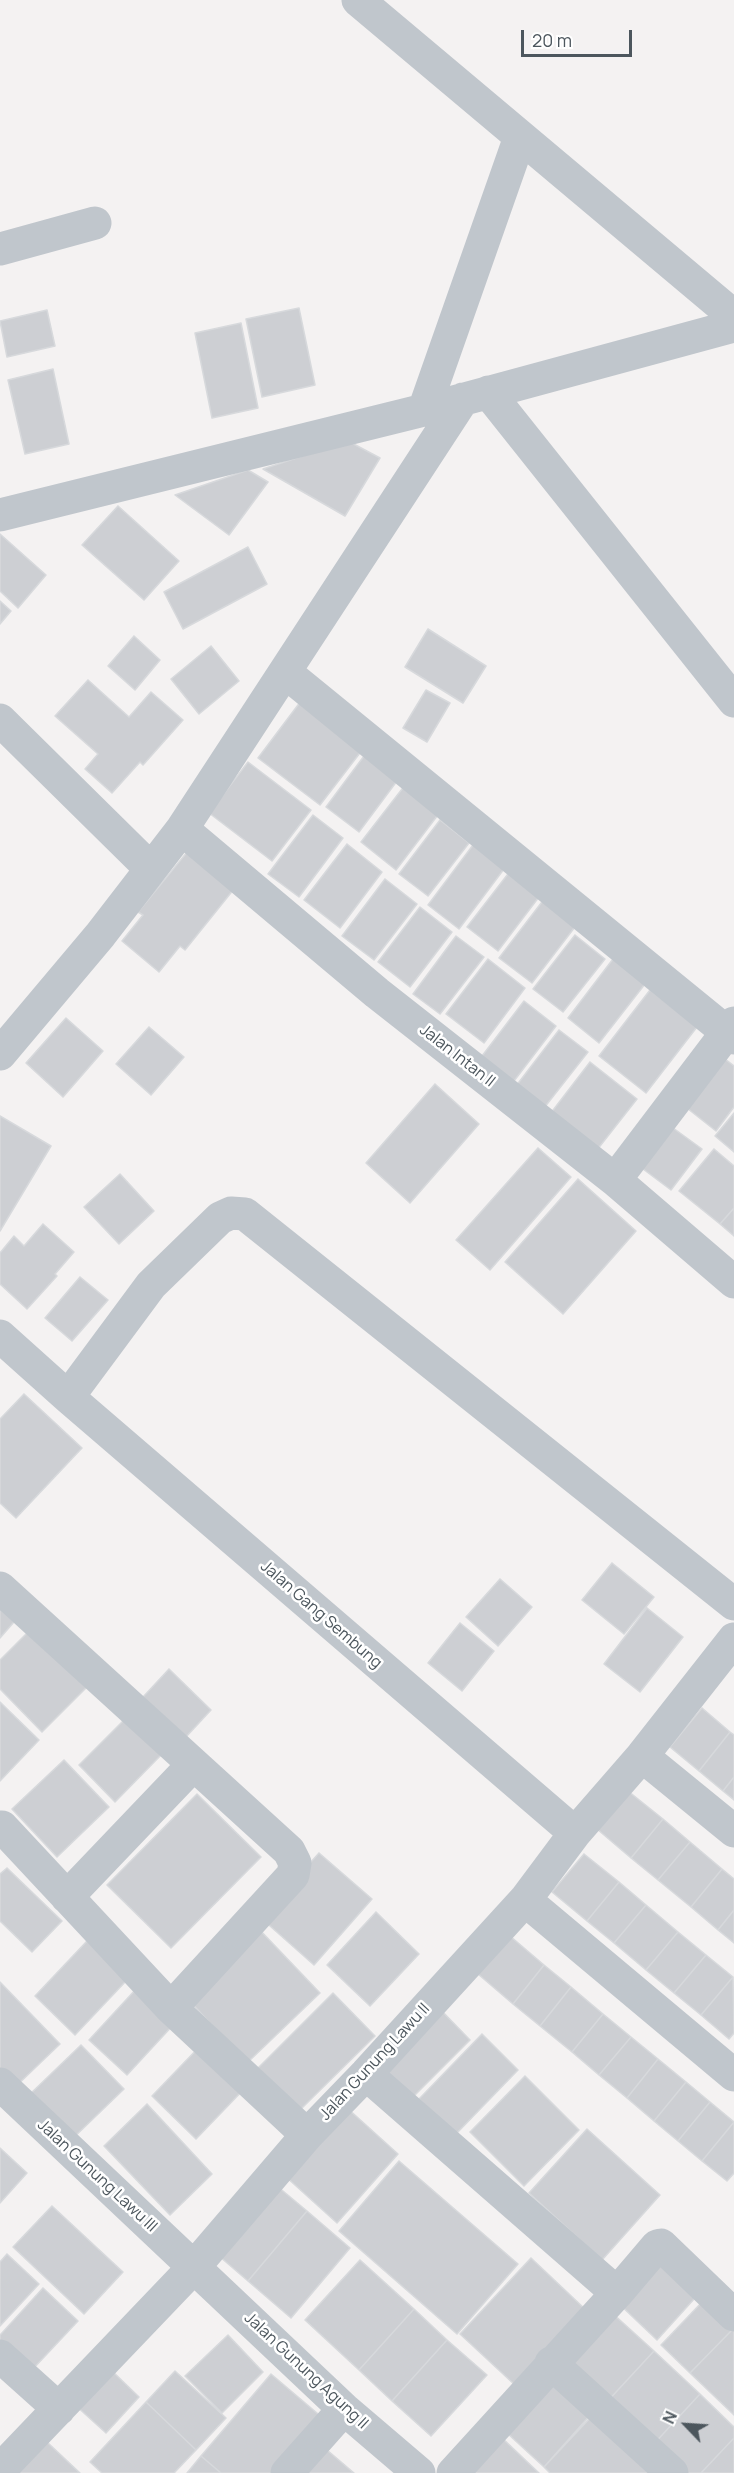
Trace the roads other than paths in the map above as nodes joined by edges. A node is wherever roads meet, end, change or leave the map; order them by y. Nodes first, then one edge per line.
1 (358, 0) edge
2 (520, 137) junction
3 (96, 223) dead end
4 (0, 249) edge
5 (734, 315) edge
6 (734, 326) edge
7 (476, 396) junction
8 (424, 410) junction
9 (0, 515) edge
10 (285, 672) junction
11 (734, 701) edge
12 (0, 720) edge
13 (182, 829) junction
14 (151, 869) junction
15 (732, 1031) edge
16 (0, 1054) edge
17 (615, 1180) junction
18 (734, 1282) edge
19 (0, 1336) edge
20 (68, 1397) junction
21 (0, 1588) edge
22 (734, 1604) edge
23 (734, 1639) edge
24 (642, 1756) junction
25 (193, 1765) junction
26 (1, 1827) edge
27 (734, 1831) edge
28 (575, 1833) junction
29 (67, 1897) junction
30 (525, 1900) junction
31 (171, 2008) junction
32 (366, 2073) junction
33 (734, 2075) edge
34 (0, 2084) edge
35 (307, 2135) junction
36 (194, 2267) junction
37 (617, 2293) junction
38 (734, 2315) edge
39 (0, 2356) edge
40 (551, 2363) junction
41 (59, 2409) junction
42 (344, 2409) junction
43 (0, 2470) edge
44 (287, 2473) edge
45 (419, 2473) edge
46 (453, 2473) edge
47 (672, 2473) edge

1 - 2 street
2 - 5 street
2 - 8 street
3 - 4 street
6 - 7 street
7 - 8 street
7 - 10 street
7 - 11 street
8 - 9 street
10 - 13 street
10 - 15 street
12 - 14 street
13 - 14 street
13 - 17 street, Jalan Intan II
14 - 16 street
15 - 17 street
17 - 18 street, Jalan Intan II
19 - 20 street, Jalan Gang Sembung
20 - 22 street
20 - 28 street, Jalan Gang Sembung
21 - 25 street
23 - 24 street, Jalan Gunung Lawu II
24 - 27 street
24 - 28 street, Jalan Gunung Lawu II
25 - 29 street
25 - 31 street
26 - 29 street
28 - 30 street, Jalan Gunung Lawu II
29 - 31 street
30 - 32 street, Jalan Gunung Lawu II
30 - 33 street
31 - 35 street
32 - 35 street, Jalan Gunung Lawu II
32 - 37 street
34 - 36 street, Jalan Gunung Lawu III
35 - 36 street, Jalan Gunung Lawu II
36 - 41 street, Jalan Gunung Lawu II
36 - 42 street, Jalan Gunung Agung II
37 - 38 street
37 - 40 street
39 - 41 street
40 - 46 street
40 - 47 street
41 - 43 street, Jalan Gunung Lawu II
42 - 44 street
42 - 45 street, Jalan Gunung Agung II

